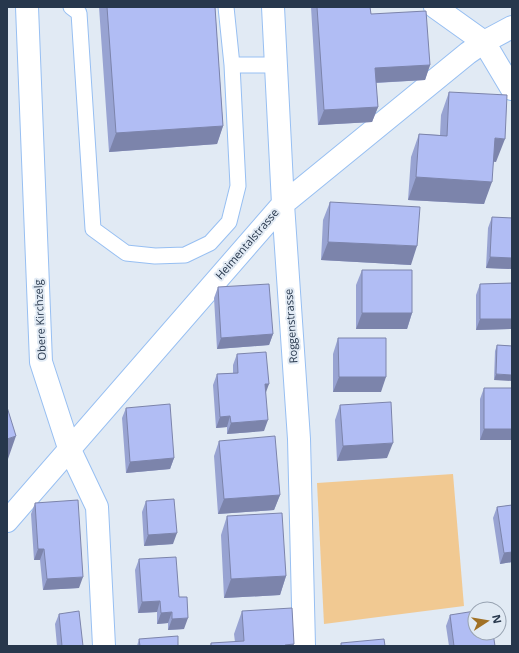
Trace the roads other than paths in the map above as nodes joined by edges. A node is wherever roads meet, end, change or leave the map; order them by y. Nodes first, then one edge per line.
1 (27, 7) edge
2 (71, 7) edge
3 (226, 7) edge
4 (273, 7) edge
5 (435, 7) edge
6 (512, 27) edge
7 (484, 42) junction
8 (232, 65) junction
9 (276, 65) junction
10 (512, 89) edge
11 (283, 204) junction
12 (69, 448) junction
13 (7, 521) edge
14 (104, 646) edge
15 (304, 646) edge

1 - 12 street, Obere Kirchzelg
2 - 8 lane
3 - 8 lane
4 - 9 street, Roggenstrasse
5 - 7 street
6 - 7 street, Heimentalstrasse
7 - 10 street
7 - 11 street, Heimentalstrasse
8 - 9 lane
9 - 11 street, Roggenstrasse
11 - 12 street, Heimentalstrasse
11 - 15 street, Roggenstrasse
12 - 13 street, Heimentalstrasse
12 - 14 street, Obere Kirchzelg

